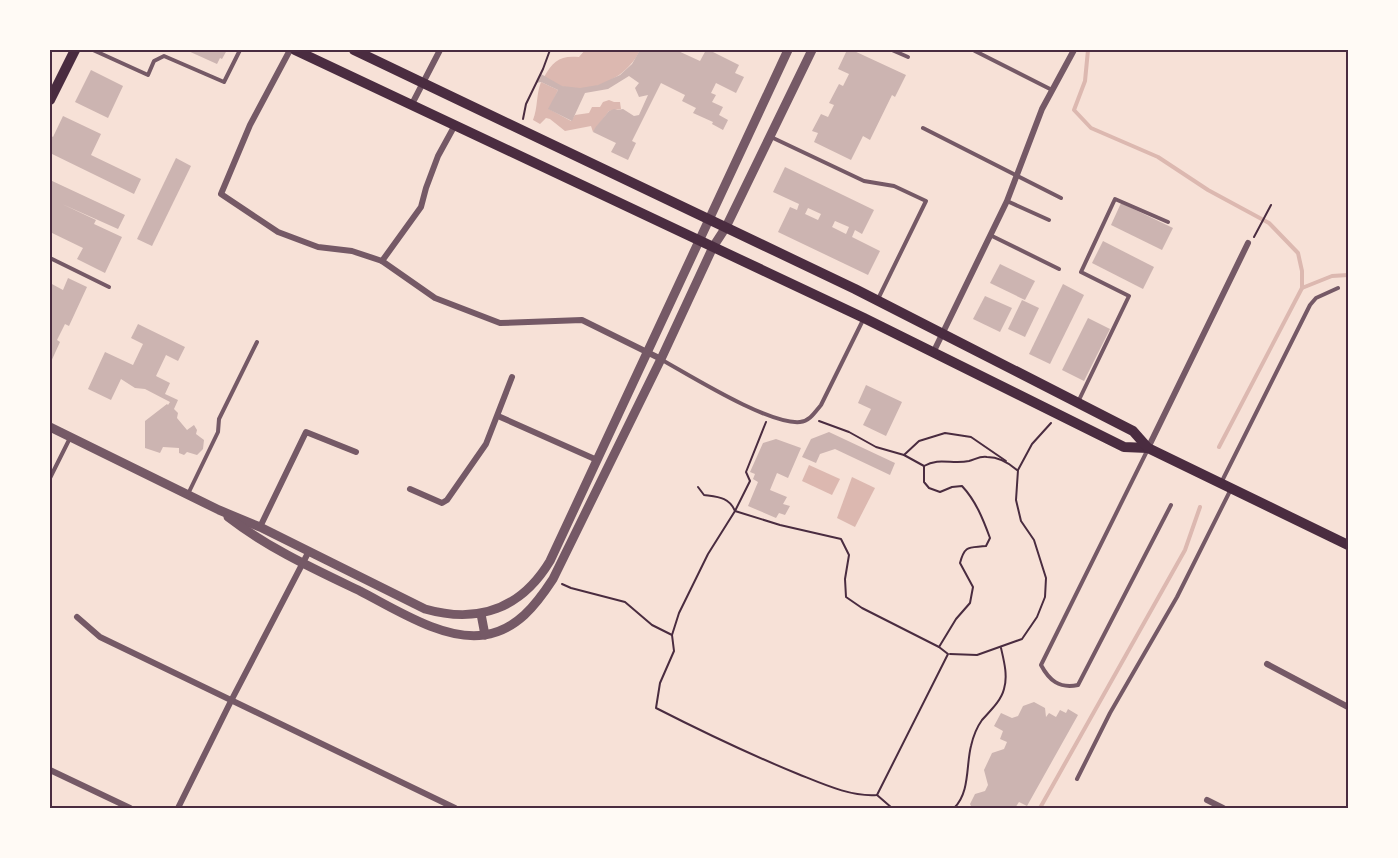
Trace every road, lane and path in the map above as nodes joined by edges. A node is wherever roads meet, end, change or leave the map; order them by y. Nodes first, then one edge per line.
1 (75, 50) edge
2 (93, 50) edge
3 (240, 50) edge
4 (290, 50) edge
5 (295, 50) edge
6 (354, 50) edge
7 (440, 50) edge
8 (549, 50) edge
9 (788, 50) edge
10 (812, 50) edge
11 (892, 50) edge
12 (1074, 50) edge
13 (975, 51) edge
14 (908, 57) dead end
15 (423, 83) junction
16 (1052, 91) junction
17 (50, 100) edge
18 (412, 104) junction
19 (455, 125) junction
20 (518, 128) junction
21 (923, 128) dead end
22 (770, 136) junction
23 (1017, 175) junction
24 (1061, 198) dead end
25 (1007, 201) junction
26 (1271, 205) dead end
27 (709, 219) junction
28 (1049, 220) dead end
29 (1168, 222) dead end
30 (726, 227) junction
31 (1259, 227) dead end
32 (990, 235) junction
33 (700, 240) junction
34 (1248, 243) dead end
35 (713, 247) junction
36 (50, 258) edge
37 (382, 261) junction
38 (1059, 268) dead end
39 (109, 286) dead end
40 (1338, 288) dead end
41 (878, 300) junction
42 (864, 318) junction
43 (942, 333) junction
44 (257, 342) dead end
45 (648, 352) junction
46 (932, 353) junction
47 (661, 359) junction
48 (512, 377) dead end
49 (1077, 402) junction
50 (1059, 414) junction
51 (498, 416) junction
52 (768, 416) junction
53 (811, 418) junction
54 (50, 427) edge
55 (70, 437) junction
56 (1148, 448) junction
57 (356, 452) dead end
58 (904, 455) junction
59 (597, 460) junction
60 (1008, 462) junction
61 (924, 466) junction
62 (1018, 470) junction
63 (50, 477) edge
64 (1220, 483) junction
65 (698, 487) dead end
66 (1232, 488) junction
67 (410, 489) dead end
68 (188, 495) junction
69 (1171, 505) dead end
70 (219, 510) junction
71 (735, 511) junction
72 (260, 527) junction
73 (1347, 541) edge
74 (308, 552) junction
75 (302, 563) junction
76 (553, 579) junction
77 (481, 614) junction
78 (77, 617) dead end
79 (485, 635) junction
80 (672, 635) junction
81 (939, 647) junction
82 (1001, 648) junction
83 (948, 654) junction
84 (1267, 664) dead end
85 (231, 701) junction
86 (1348, 707) edge
87 (50, 770) edge
88 (1077, 779) dead end
89 (878, 795) junction
90 (1207, 800) dead end
91 (130, 808) edge
92 (178, 808) edge
93 (455, 808) edge
94 (892, 808) edge
95 (954, 808) edge
96 (1223, 808) edge

1 - 17 main road
2 - 3 lane
4 - 37 street
5 - 18 main road
6 - 15 main road
7 - 15 street
8 - 20 path
9 - 27 street
10 - 22 street
11 - 14 lane
12 - 16 street
13 - 16 lane
15 - 18 street
15 - 20 main road
16 - 23 street
18 - 19 main road
19 - 33 main road
19 - 37 street
20 - 27 main road
21 - 23 lane
22 - 30 street
22 - 41 lane
23 - 24 lane
23 - 25 street
25 - 28 lane
25 - 32 street
26 - 31 path
27 - 30 main road
27 - 33 street
29 - 49 lane
30 - 35 street
30 - 41 main road
32 - 38 lane
32 - 43 street
33 - 35 main road
33 - 45 street
34 - 56 street
35 - 42 main road
35 - 47 street
36 - 39 lane
37 - 45 street
40 - 64 lane
41 - 43 main road
42 - 46 main road
42 - 53 lane
43 - 46 street
43 - 49 main road
44 - 68 lane
45 - 47 street
45 - 59 street
46 - 50 main road
47 - 52 lane
47 - 76 street
48 - 51 street
49 - 56 main road
50 - 56 main road
50 - 62 path
51 - 59 street
51 - 67 street
52 - 53 lane
52 - 71 path
53 - 58 path
54 - 55 street
55 - 63 lane
55 - 68 street
56 - 64 main road
56 - 69 lane
57 - 72 street
58 - 60 path
58 - 61 path
59 - 77 street
60 - 61 path
60 - 62 path
61 - 81 path
62 - 82 path
64 - 66 main road
65 - 71 path
66 - 73 main road
66 - 88 lane
68 - 70 street
70 - 72 street
70 - 75 street
71 - 80 path
71 - 81 path
72 - 74 street
74 - 75 street
74 - 77 street
75 - 79 street
75 - 85 street
76 - 79 street
76 - 80 path
77 - 79 street
78 - 85 street
80 - 89 path
81 - 83 path
82 - 83 path
82 - 95 path
83 - 89 path
84 - 86 street
85 - 92 street
85 - 93 street
87 - 91 street
89 - 94 path
90 - 96 street

